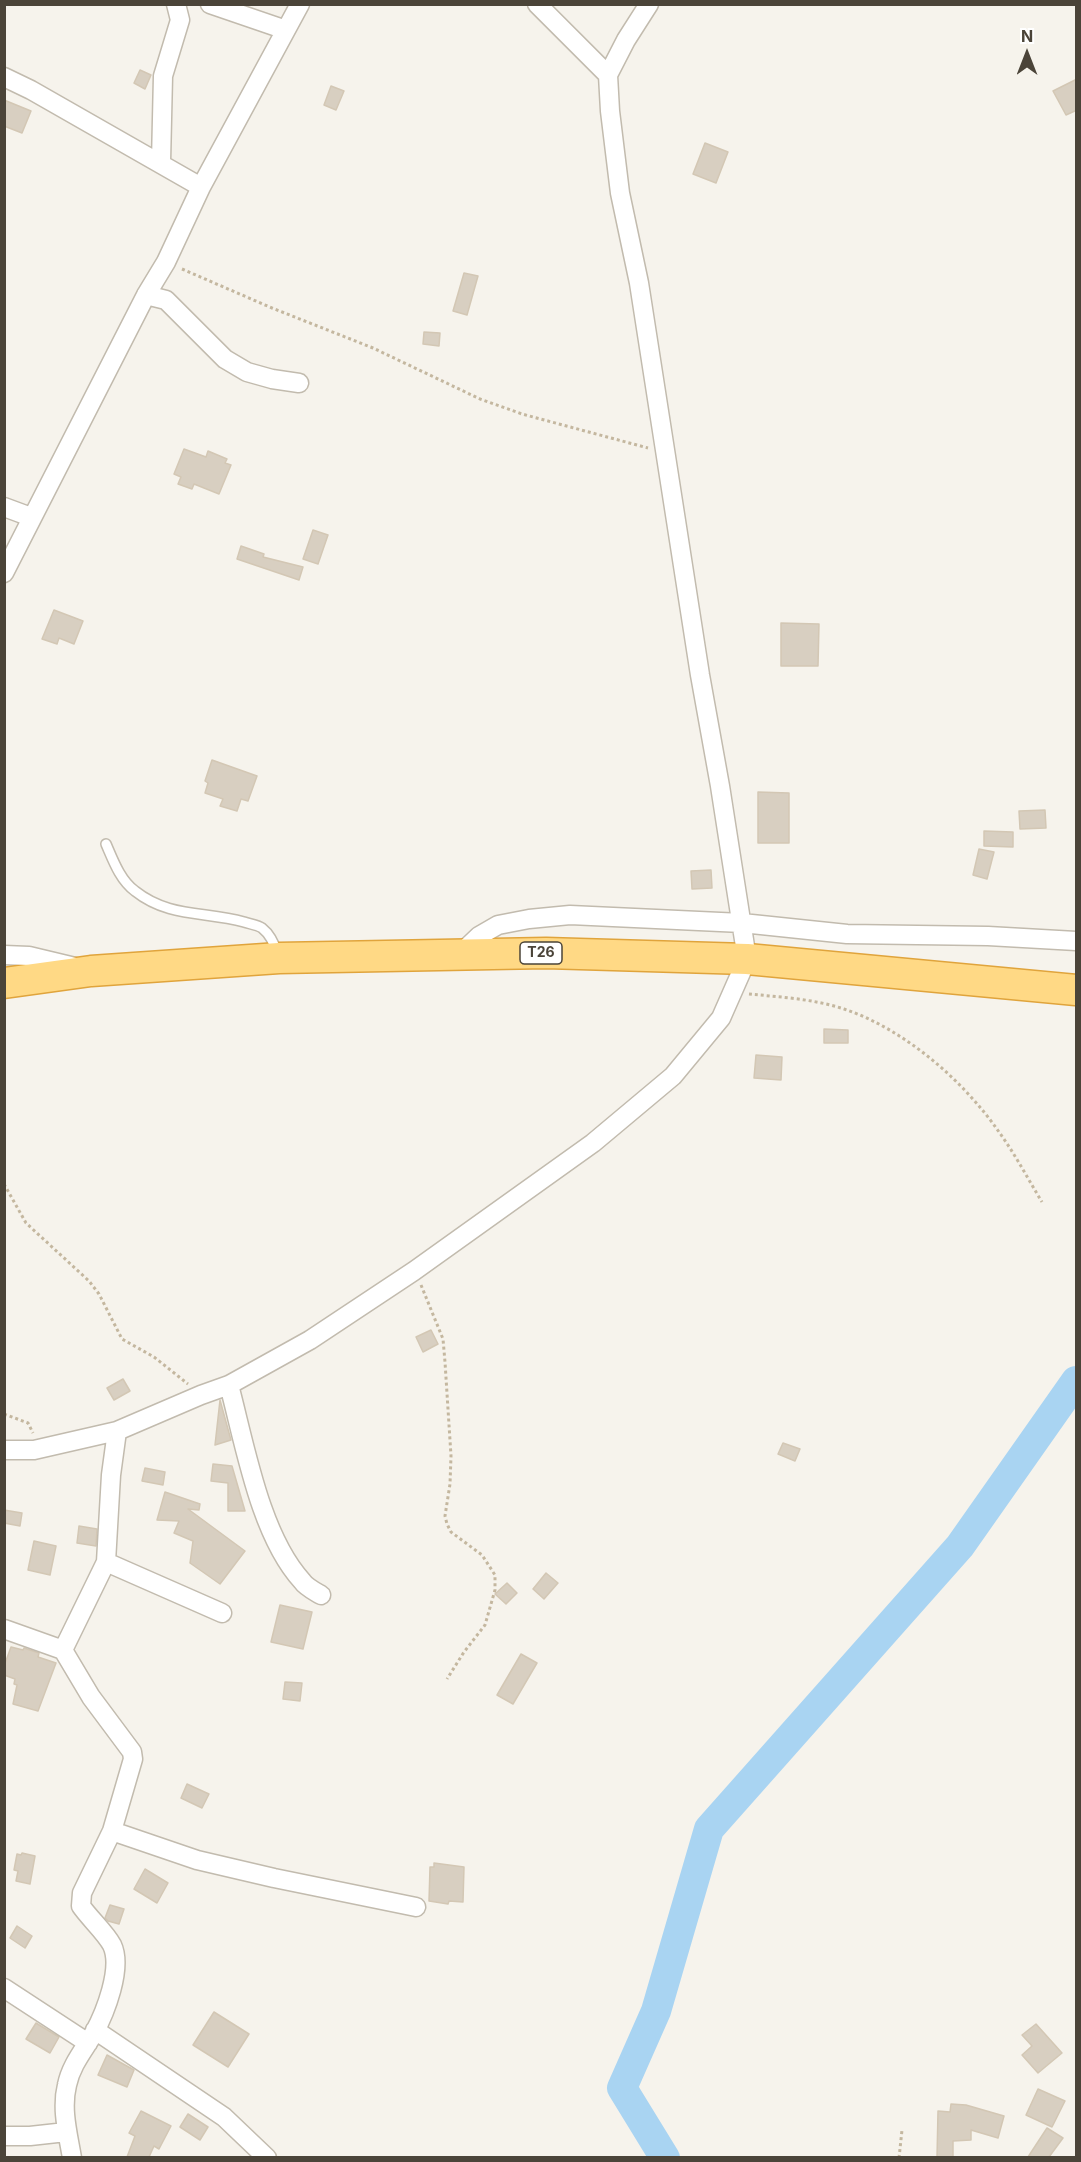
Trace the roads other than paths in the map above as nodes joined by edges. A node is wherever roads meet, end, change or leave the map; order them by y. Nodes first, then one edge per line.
1 (176, 4) edge
2 (210, 4) edge
3 (300, 4) edge
4 (537, 4) edge
5 (649, 4) edge
6 (286, 30) junction
7 (608, 75) junction
8 (4, 77) edge
9 (161, 162) junction
10 (201, 187) junction
11 (146, 295) junction
12 (299, 383) dead end
13 (4, 507) edge
14 (31, 517) junction
15 (4, 573) edge
16 (106, 844) dead end
17 (742, 923) junction
18 (1077, 941) edge
19 (460, 954) junction
20 (4, 955) edge
21 (279, 957) junction
22 (747, 959) junction
23 (91, 971) junction
24 (4, 983) edge
25 (1077, 990) edge
26 (229, 1386) junction
27 (117, 1431) junction
28 (4, 1450) edge
29 (106, 1562) junction
30 (321, 1595) dead end
31 (222, 1613) dead end
32 (4, 1629) edge
33 (63, 1650) junction
34 (112, 1831) junction
35 (416, 1907) dead end
36 (4, 1988) edge
37 (91, 2036) junction
38 (66, 2132) junction
39 (4, 2136) edge
40 (72, 2157) edge
41 (267, 2157) edge

1 - 9 street
2 - 6 street
3 - 6 street
4 - 7 street
5 - 7 street
6 - 10 street
7 - 17 street
8 - 9 street
9 - 10 street
10 - 11 street
11 - 12 street
11 - 14 street
13 - 14 street
14 - 15 street
16 - 21 lane
17 - 18 street
17 - 19 street
17 - 22 street
19 - 21 highway, T26
19 - 22 highway, T26
20 - 23 street
21 - 23 highway, T26
22 - 25 highway, T26
22 - 26 street
23 - 24 highway, T26
26 - 27 street
26 - 30 street
27 - 28 street
27 - 29 street
29 - 31 street
29 - 33 street
32 - 33 street
33 - 34 street
34 - 35 street
34 - 37 street
36 - 37 street
37 - 38 street
37 - 41 street
38 - 39 street
38 - 40 street

